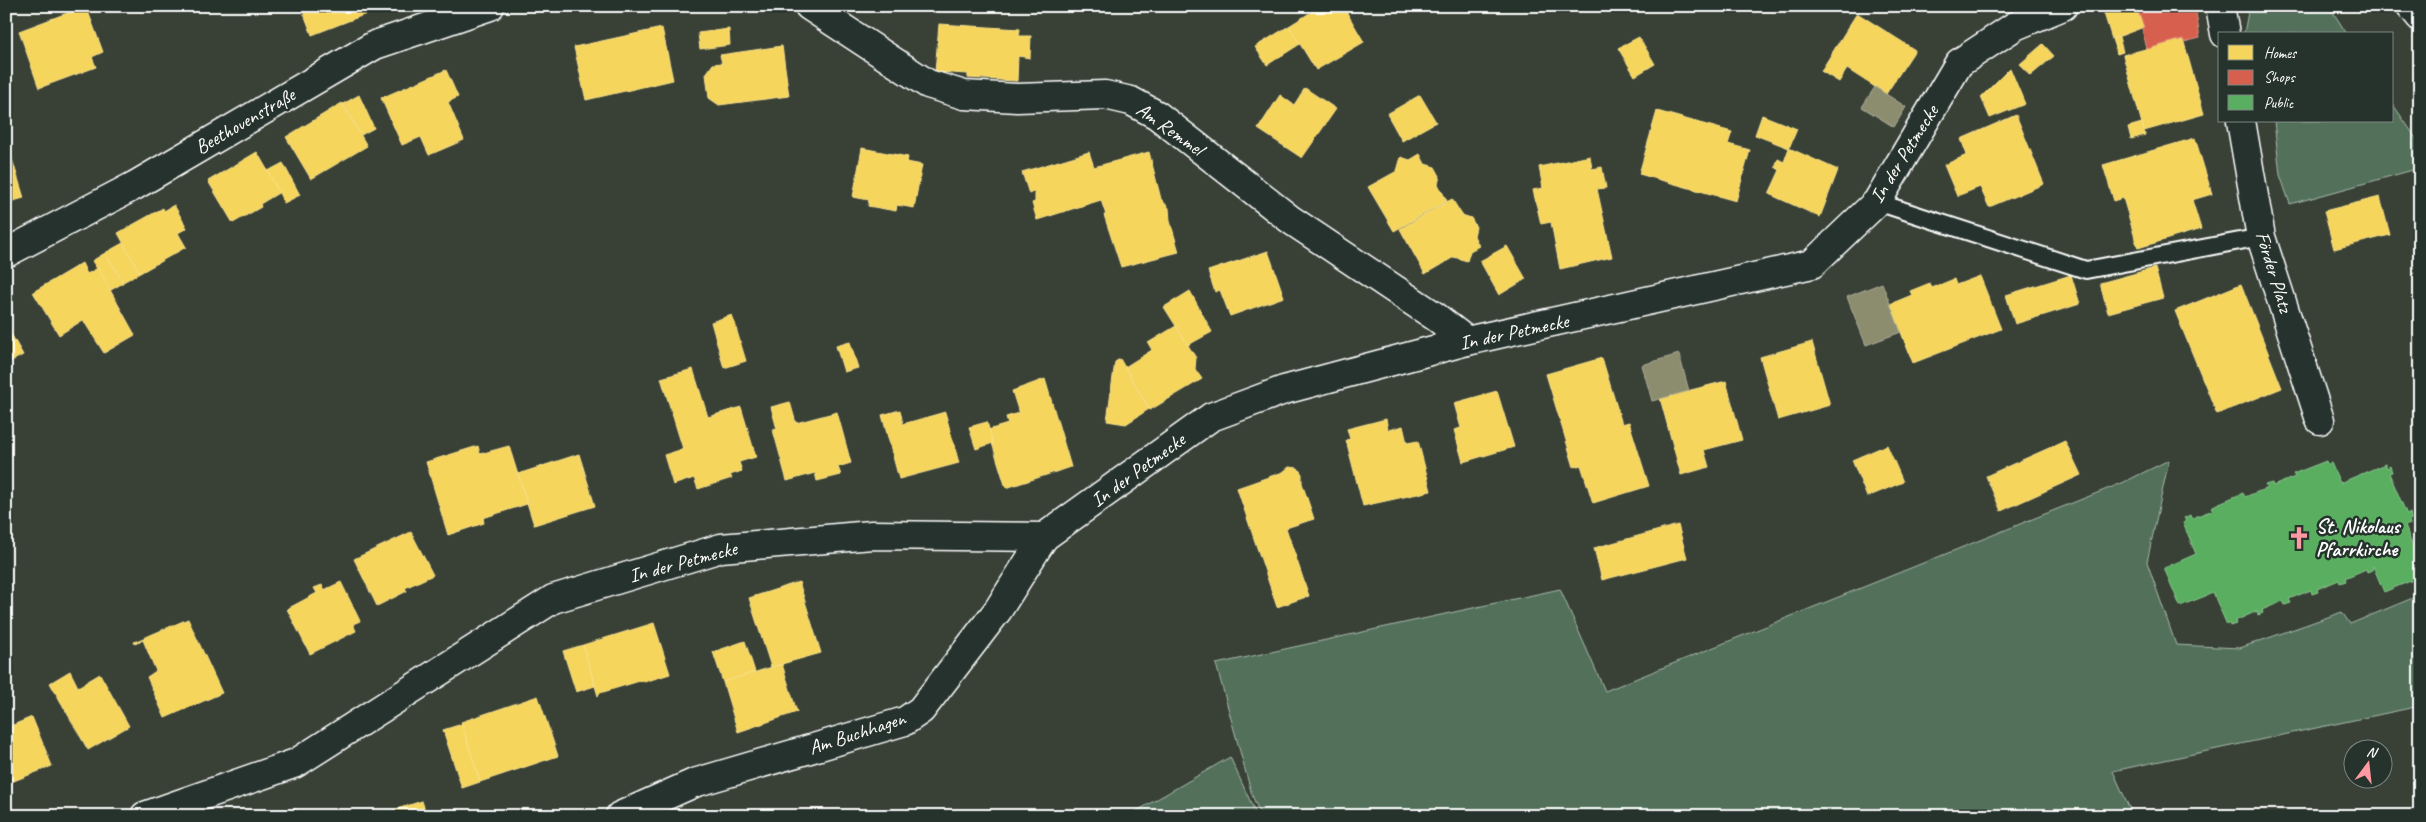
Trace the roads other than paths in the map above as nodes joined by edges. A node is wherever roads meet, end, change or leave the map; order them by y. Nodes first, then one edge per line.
1 (490, 6) edge
2 (809, 6) edge
3 (2063, 6) edge
4 (2220, 6) edge
5 (2411, 6) edge
6 (2420, 17) edge
7 (2225, 32) edge
8 (2241, 122) edge
9 (1877, 202) junction
10 (2261, 237) junction
11 (6, 253) edge
12 (1467, 341) junction
13 (2320, 420) dead end
14 (1044, 537) junction
15 (145, 816) edge
16 (620, 816) edge

1 - 11 street, Beethovenstraße
2 - 12 street, Am Remmel
3 - 9 street, In der Petmecke
4 - 7 street
5 - 6 street
8 - 10 street, Förder Platz
9 - 10 lane
9 - 12 street, In der Petmecke
10 - 13 street, Förder Platz
12 - 14 street, In der Petmecke
14 - 15 street, In der Petmecke
14 - 16 street, Am Buchhagen

